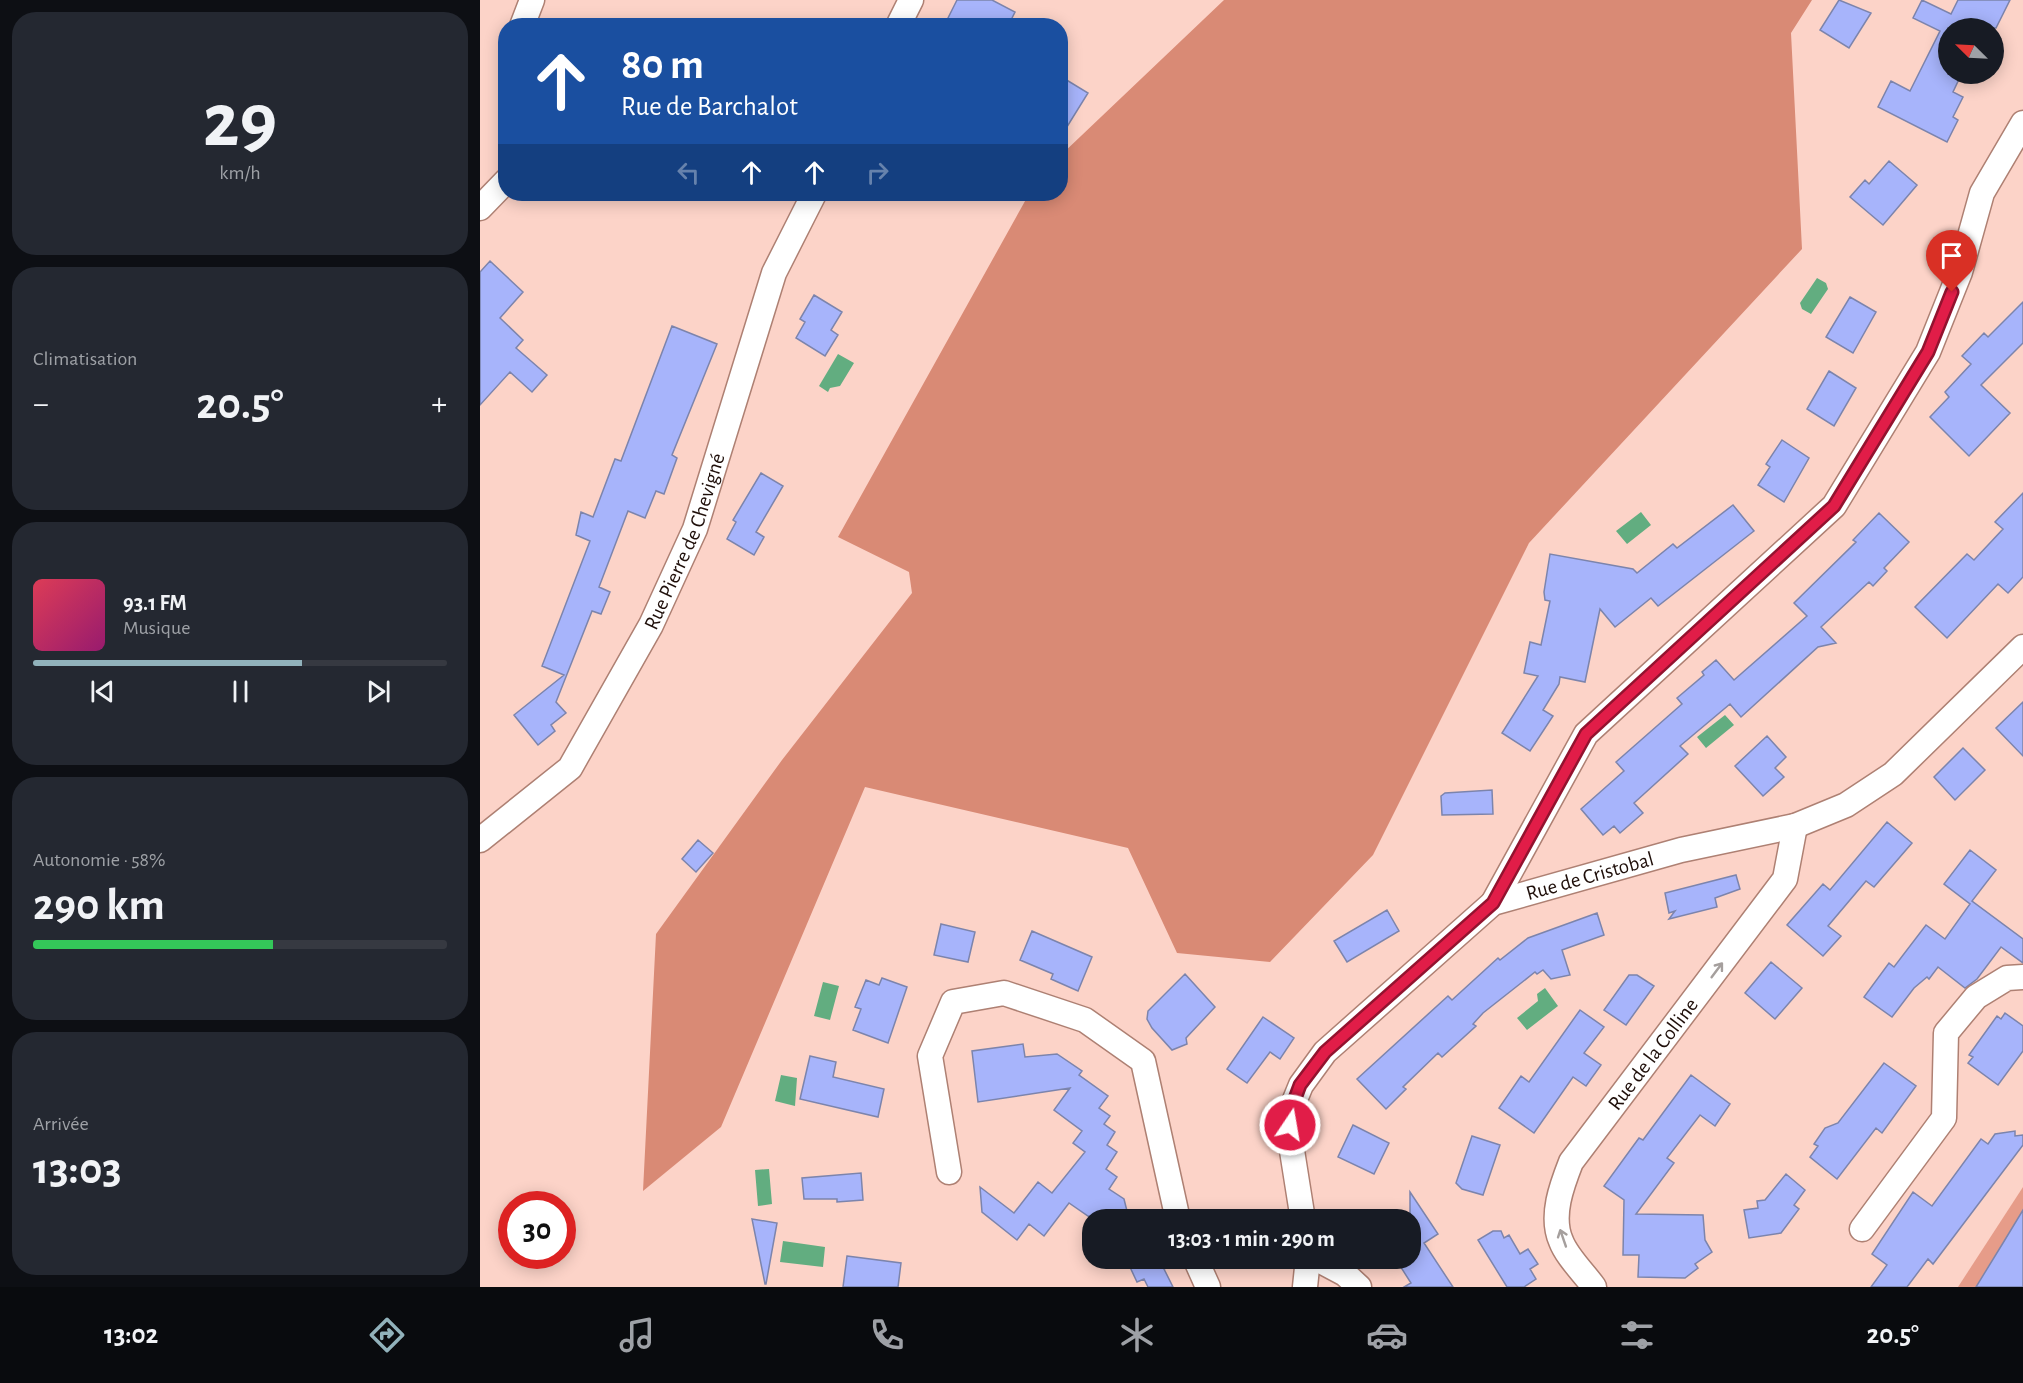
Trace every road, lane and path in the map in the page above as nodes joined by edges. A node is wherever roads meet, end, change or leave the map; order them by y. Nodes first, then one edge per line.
1 (531, 0) edge
2 (911, 0) edge
3 (525, 18) edge
4 (902, 18) edge
5 (2023, 123) edge
6 (498, 189) edge
7 (810, 201) edge
8 (480, 208) edge
9 (2023, 647) edge
10 (1795, 826) junction
11 (480, 840) edge
12 (1493, 903) junction
13 (2023, 976) edge
14 (949, 1172) dead end
15 (1176, 1209) edge
16 (1301, 1209) edge
17 (1862, 1229) dead end
18 (1200, 1269) edge
19 (1307, 1269) edge
20 (1336, 1269) edge
21 (1208, 1287) edge
22 (1305, 1287) edge
23 (1359, 1287) edge
24 (1594, 1287) edge

1 - 3 street
2 - 4 street
5 - 12 street
6 - 8 street
7 - 11 street, Rue Pierre de Chevigné
9 - 10 street, Rue de Cristobal
10 - 12 street, Rue de Cristobal
24 -> 10 street, Rue de la Colline
12 - 16 street, Rue de Cristobal
13 - 17 street
14 - 15 street
18 - 21 street
19 - 22 street
20 - 23 street

